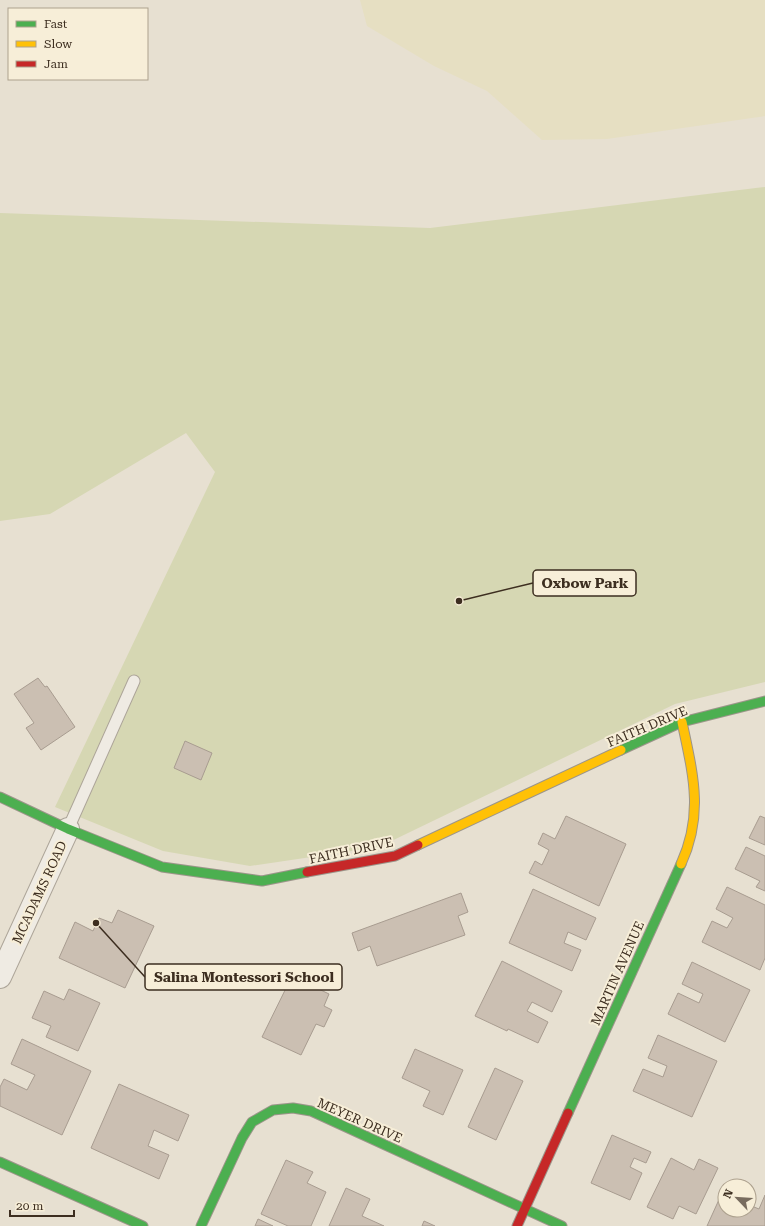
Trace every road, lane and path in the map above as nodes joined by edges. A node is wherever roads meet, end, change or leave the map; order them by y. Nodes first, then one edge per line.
1 (134, 681) dead end
2 (765, 701) edge
3 (682, 722) junction
4 (0, 797) edge
5 (68, 829) junction
6 (0, 977) edge
7 (0, 1162) edge
8 (525, 1210) junction
9 (143, 1226) edge
10 (201, 1226) edge
11 (518, 1226) edge
12 (562, 1226) edge

1 - 5 lane
2 - 3 street, FAITH DRIVE
3 - 5 street, FAITH DRIVE
3 - 8 street, MARTIN AVENUE
4 - 5 street, FAITH DRIVE
5 - 6 street, MCADAMS ROAD
7 - 9 street
8 - 10 street, MEYER DRIVE
8 - 11 street, MARTIN AVENUE
8 - 12 street, MEYER DRIVE

